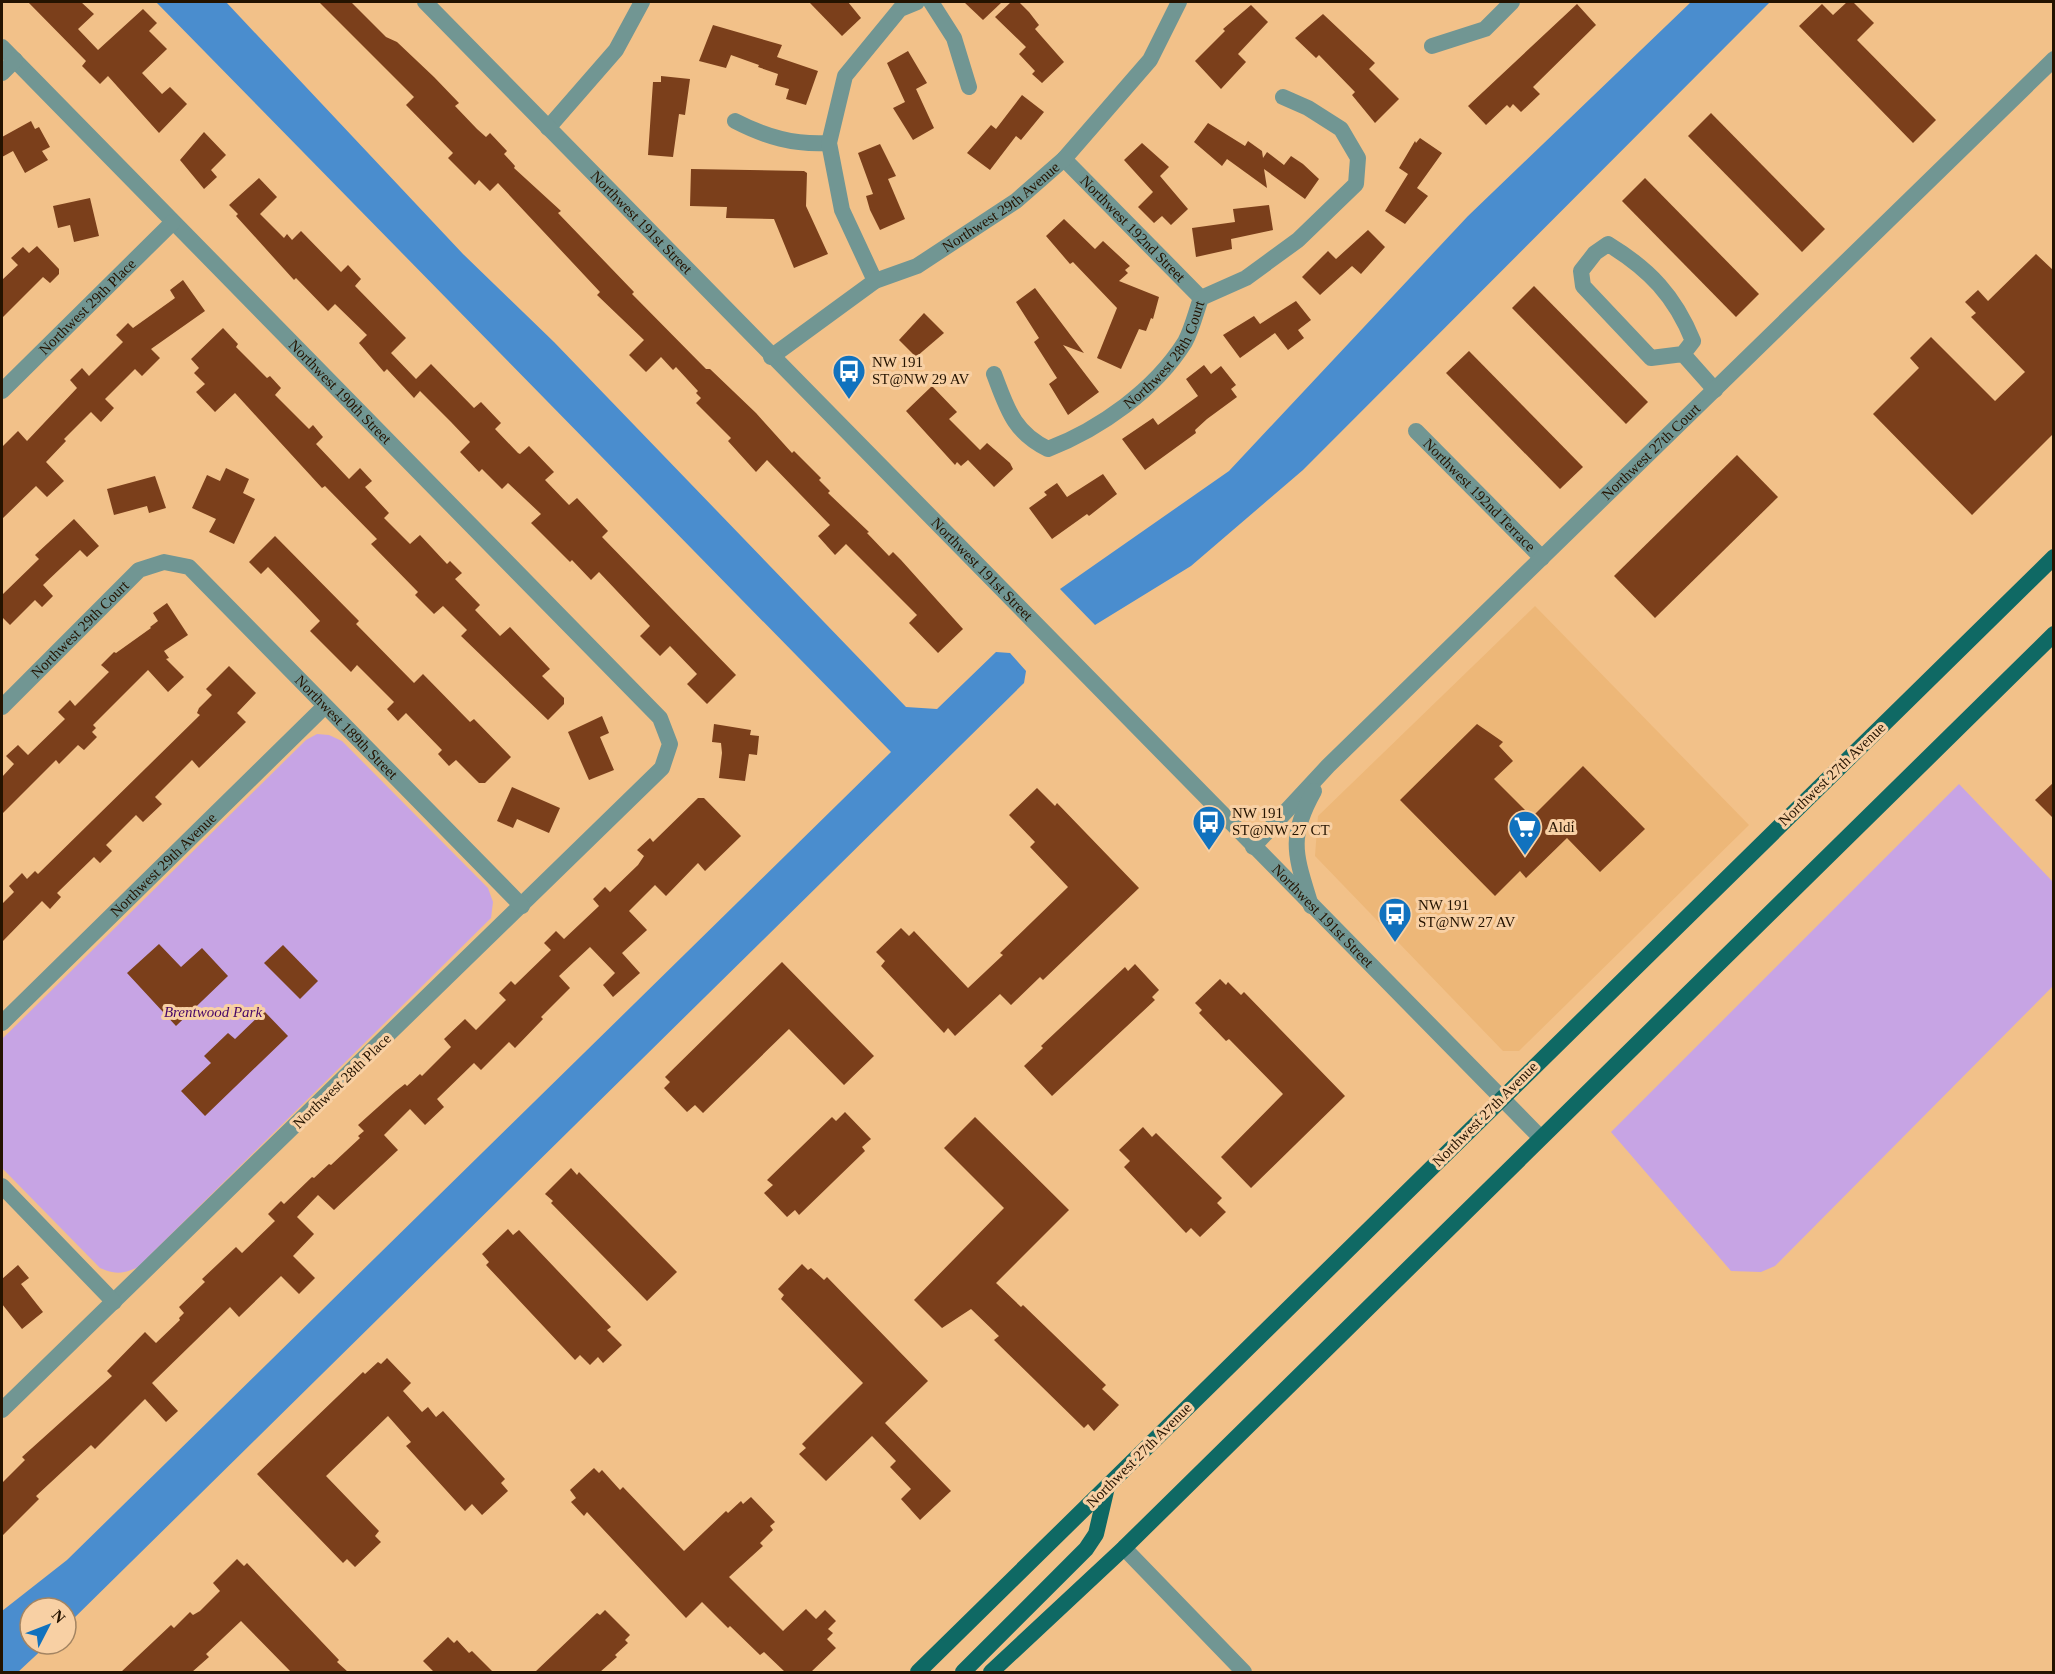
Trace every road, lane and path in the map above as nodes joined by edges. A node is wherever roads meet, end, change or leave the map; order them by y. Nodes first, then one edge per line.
1 (424, 2) edge
2 (642, 2) edge
3 (917, 2) edge
4 (931, 2) edge
5 (1179, 2) edge
6 (1512, 2) edge
7 (893, 5) edge
8 (1432, 46) dead end
9 (2, 47) edge
10 (2054, 59) edge
11 (15, 60) junction
12 (2, 73) edge
13 (969, 87) dead end
14 (1283, 97) dead end
15 (735, 122) dead end
16 (548, 128) junction
17 (829, 143) junction
18 (1064, 159) junction
19 (173, 222) junction
20 (874, 281) junction
21 (1201, 298) junction
22 (1683, 354) junction
23 (771, 357) junction
24 (994, 374) dead end
25 (1715, 390) junction
26 (2, 391) edge
27 (1416, 431) dead end
28 (2054, 557) edge
29 (1542, 558) junction
30 (164, 561) joint
31 (2054, 634) edge
32 (324, 706) junction
33 (2, 707) edge
34 (670, 744) joint
35 (1328, 766) junction
36 (1253, 847) junction
37 (522, 906) junction
38 (1312, 908) junction
39 (2, 1023) edge
40 (1501, 1099) junction
41 (1540, 1137) junction
42 (2, 1186) edge
43 (114, 1302) junction
44 (2, 1410) edge
45 (1107, 1487) junction
46 (1124, 1548) junction
47 (918, 1672) edge
48 (963, 1672) edge
49 (991, 1672) edge
50 (1245, 1672) edge

1 - 16 street, Northwest 191st Street
2 - 16 street
3 - 7 street
4 - 13 street
5 - 18 street, Northwest 29th Avenue
6 - 8 street
7 - 17 street
9 - 11 street, Northwest 190th Street
10 - 25 street, Northwest 27th Court
11 - 12 street
11 - 19 street, Northwest 190th Street
14 - 21 street, Northwest 28th Court
15 - 17 street
16 - 23 street, Northwest 191st Street
17 - 20 street
18 - 20 street, Northwest 29th Avenue
18 - 21 street, Northwest 192nd Street
19 - 26 street, Northwest 29th Place
19 - 34 street, Northwest 190th Street
20 - 23 street, Northwest 29th Avenue
21 - 24 street, Northwest 28th Court
22 - 22 street
22 - 25 street
23 - 36 street, Northwest 191st Street
25 - 29 street, Northwest 27th Court
27 - 29 street, Northwest 192nd Terrace
28 - 40 main road, Northwest 27th Avenue
29 - 35 street, Northwest 27th Court
30 - 32 street, Northwest 189th Street
30 - 33 street, Northwest 29th Court
31 - 41 main road
32 - 37 street, Northwest 189th Street
32 - 39 street, Northwest 29th Avenue
34 - 37 street, Northwest 28th Place
35 - 36 street, Northwest 27th Court
35 - 38 street
36 - 38 street, Northwest 191st Street
37 - 43 street, Northwest 28th Place
38 - 40 street, Northwest 191st Street
40 - 41 street, Northwest 191st Street
40 - 45 main road, Northwest 27th Avenue
41 - 46 main road
42 - 43 street
43 - 44 street, Northwest 28th Place
45 - 47 main road, Northwest 27th Avenue
45 - 48 main road
46 - 49 main road
46 - 50 street

